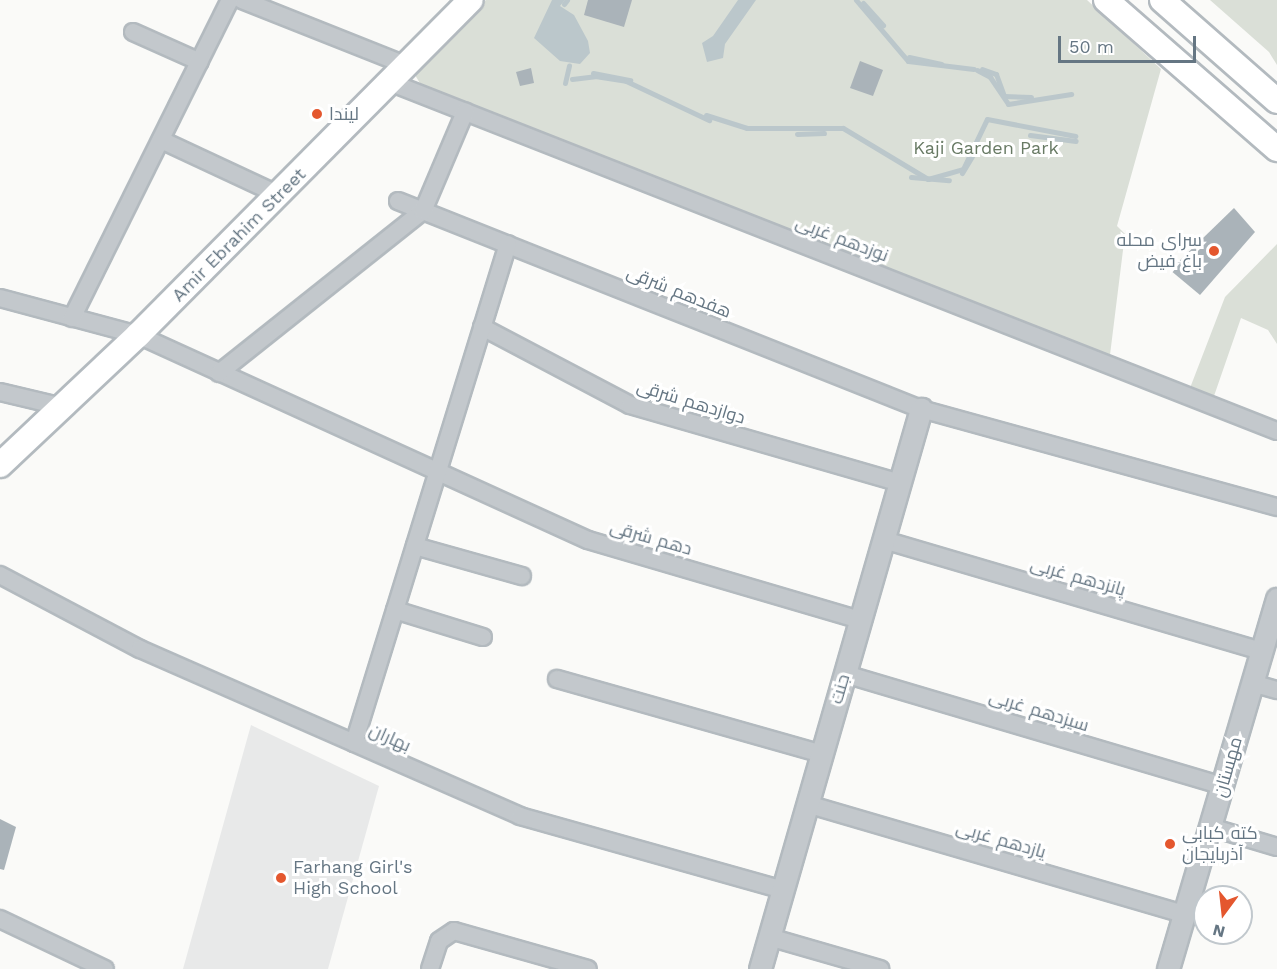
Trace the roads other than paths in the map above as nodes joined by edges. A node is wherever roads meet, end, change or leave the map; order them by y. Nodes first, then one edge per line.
1 (230, 0) edge
2 (242, 0) edge
3 (471, 0) edge
4 (1106, 0) edge
5 (1162, 0) edge
6 (133, 33) dead end
7 (200, 62) junction
8 (408, 66) junction
9 (392, 84) junction
10 (1277, 102) edge
11 (465, 112) junction
12 (161, 140) junction
13 (1277, 149) edge
14 (279, 195) junction
15 (398, 201) dead end
16 (423, 211) junction
17 (508, 244) junction
18 (0, 298) edge
19 (72, 318) junction
20 (482, 327) junction
21 (138, 335) junction
22 (219, 373) junction
23 (0, 392) edge
24 (63, 407) junction
25 (921, 409) junction
26 (1277, 431) edge
27 (0, 465) edge
28 (437, 475) junction
29 (900, 483) junction
30 (1277, 507) edge
31 (884, 540) junction
32 (415, 546) junction
33 (0, 575) edge
34 (522, 576) dead end
35 (1277, 598) edge
36 (395, 610) junction
37 (860, 620) junction
38 (483, 637) dead end
39 (1262, 651) junction
40 (845, 674) junction
41 (557, 679) dead end
42 (1252, 683) junction
43 (1277, 690) edge
44 (354, 743) junction
45 (822, 754) junction
46 (1222, 786) junction
47 (807, 804) junction
48 (1210, 827) junction
49 (1277, 847) edge
50 (783, 890) junction
51 (1184, 914) junction
52 (0, 919) edge
53 (769, 937) junction
54 (105, 969) edge
55 (430, 969) edge
56 (588, 969) edge
57 (760, 969) edge
58 (880, 969) edge
59 (1168, 969) edge

1 - 7 street
2 - 8 street
3 - 8 main road, Amir Ebrahim Street
4 - 13 main road
5 - 10 main road
6 - 7 street
7 - 12 street
8 - 9 main road, Amir Ebrahim Street
9 - 11 street, نوزدهم غربی
9 - 14 main road, Amir Ebrahim Street
11 - 16 street
11 - 26 street, نوزدهم غربی
12 - 14 street
12 - 19 street
14 - 21 main road, Amir Ebrahim Street
15 - 16 street, هفدهم شرقی
16 - 17 street, هفدهم شرقی
16 - 22 street
17 - 20 street
17 - 25 street, هفدهم شرقی
18 - 19 street, دهم شرقی
19 - 21 street, دهم شرقی
20 - 28 street
20 - 29 street, دوازدهم شرقی
21 - 22 street, دهم شرقی
21 - 24 main road, Amir Ebrahim Street
22 - 28 street, دهم شرقی
23 - 24 street
24 - 27 main road, Amir Ebrahim Street
25 - 29 street, جنت
25 - 30 street, هفدهم شرقی
28 - 32 street
28 - 37 street, دهم شرقی
29 - 31 street, جنت
31 - 37 street, جنت
31 - 39 street, پانزدهم غربی
32 - 34 street
32 - 36 street
33 - 44 street, بهاران
35 - 39 street, مهستان
36 - 38 street
36 - 44 street
37 - 40 street, جنت
39 - 42 street, مهستان
40 - 45 street, جنت
40 - 46 street, سیزدهم غربی
41 - 45 street
42 - 43 street
42 - 46 street, مهستان
44 - 50 street, بهاران
45 - 47 street, جنت
46 - 48 street, مهستان
47 - 50 street, جنت
47 - 51 street, یازدهم غربی
48 - 49 street
48 - 51 street, مهستان
50 - 53 street, جنت
51 - 59 street, مهستان
52 - 54 street
53 - 57 street, جنت
53 - 58 street
55 - 56 street

